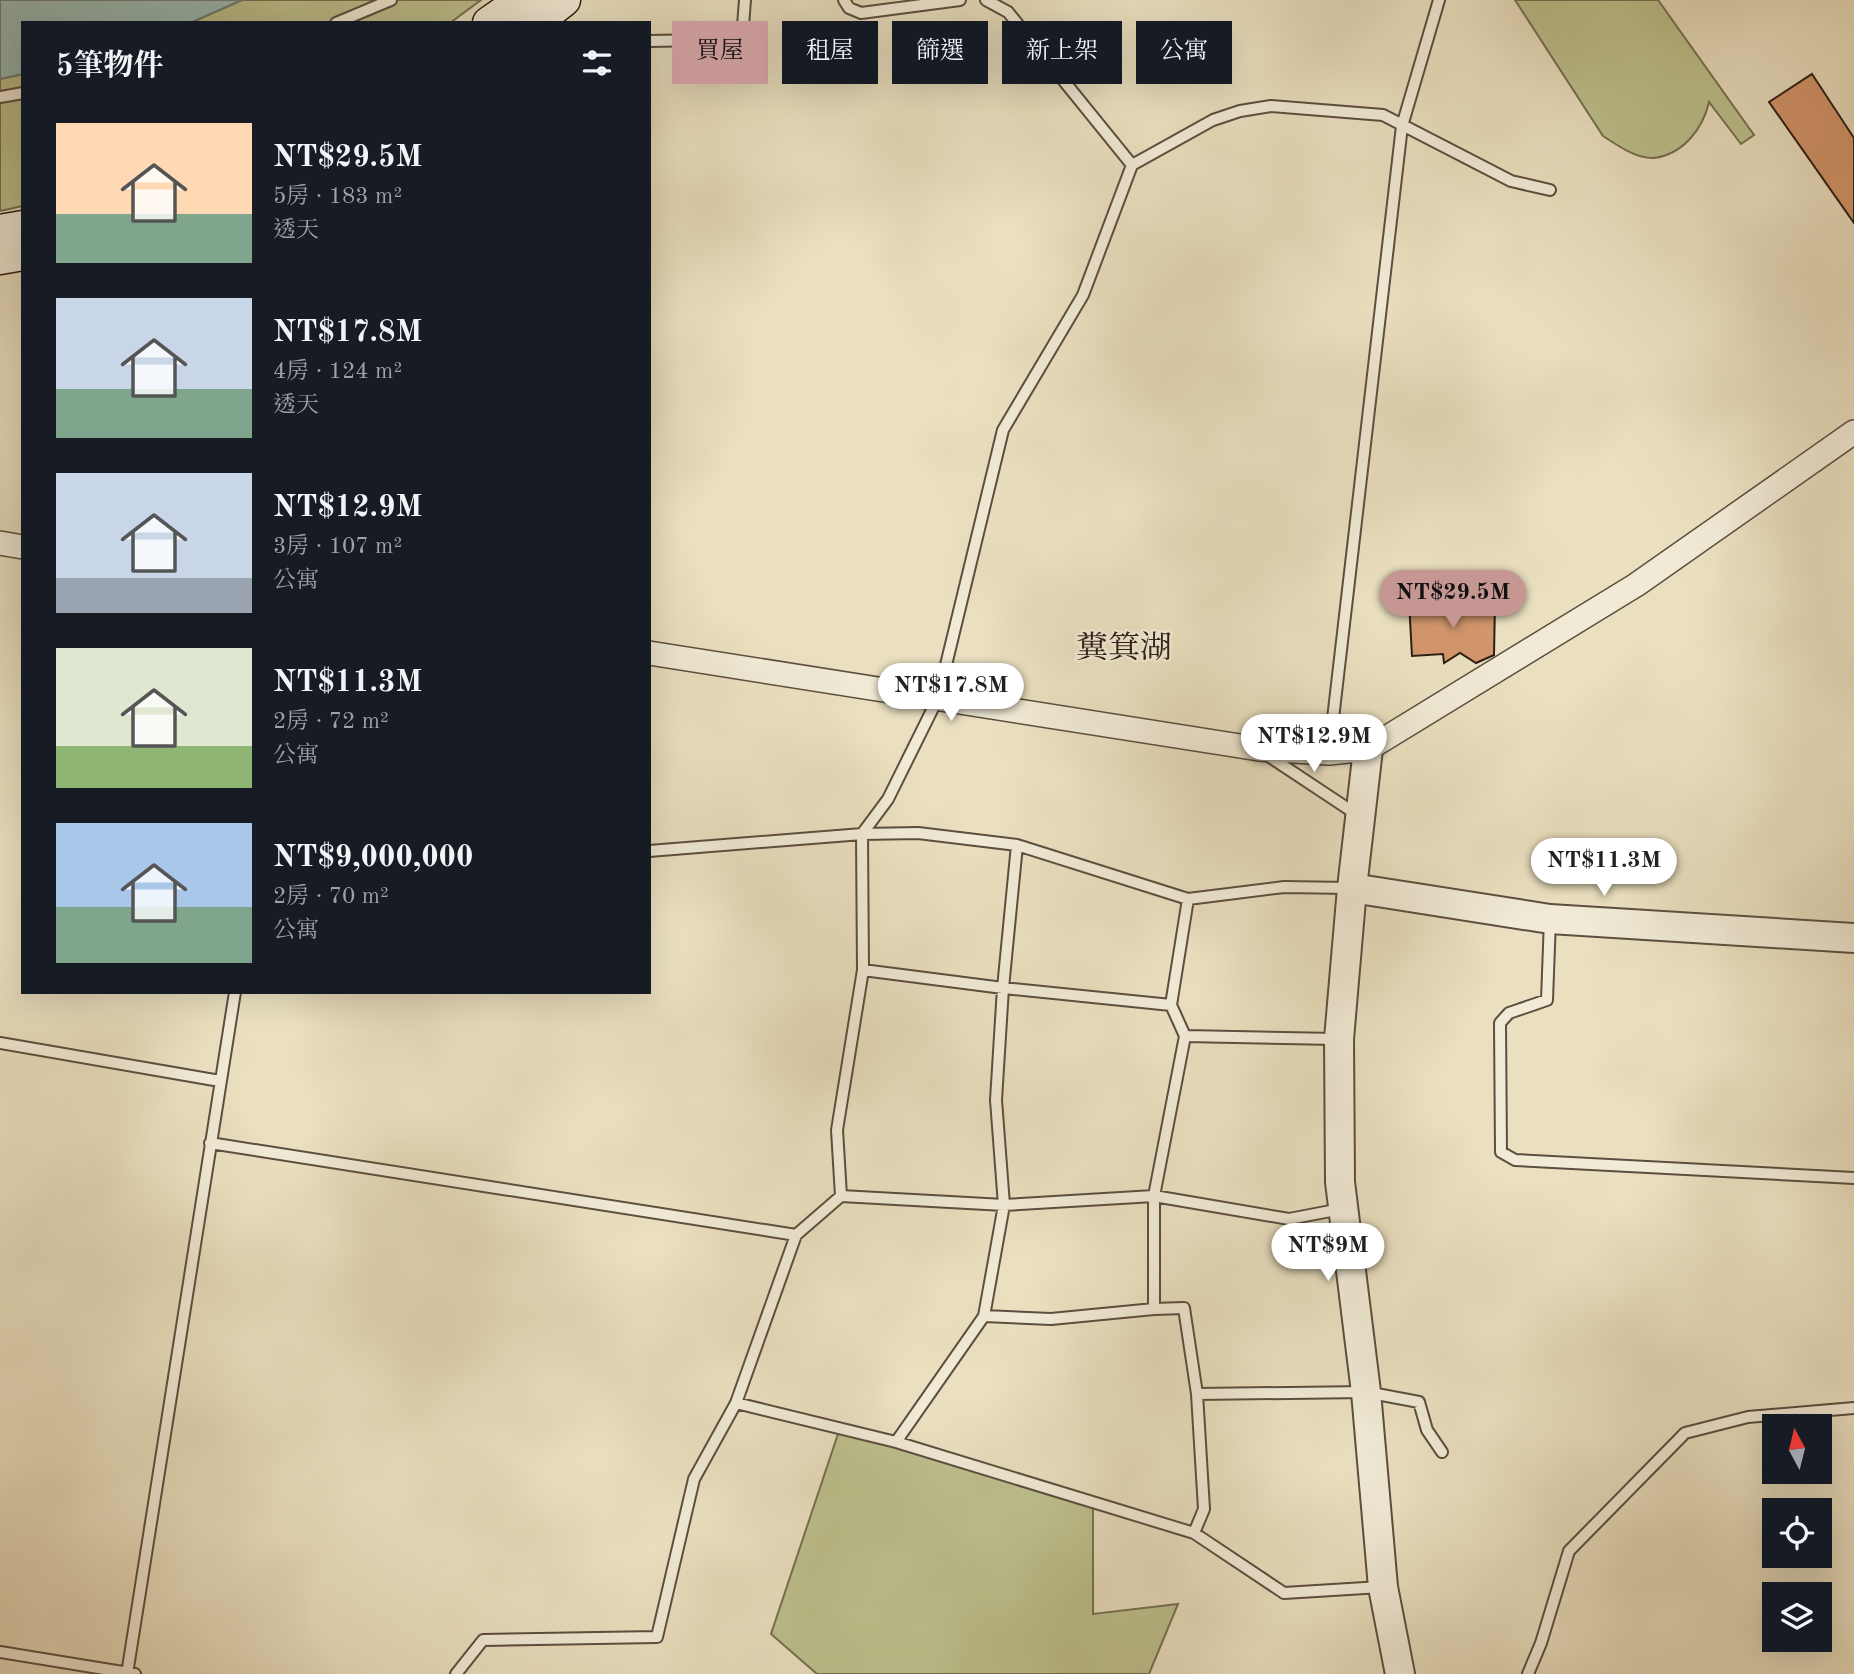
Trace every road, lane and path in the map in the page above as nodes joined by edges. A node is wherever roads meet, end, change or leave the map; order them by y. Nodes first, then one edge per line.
1 (391, 0) edge
2 (745, 0) edge
3 (844, 0) edge
4 (960, 0) edge
5 (986, 0) edge
6 (1438, 0) edge
7 (546, 12) edge
8 (341, 21) edge
9 (499, 21) edge
10 (651, 41) edge
11 (21, 93) edge
12 (0, 97) edge
13 (1402, 126) junction
14 (1132, 165) junction
15 (1550, 190) dead end
16 (21, 227) edge
17 (0, 231) edge
18 (21, 254) edge
19 (0, 258) edge
20 (1854, 432) edge
21 (0, 543) edge
22 (21, 547) edge
23 (651, 653) edge
24 (937, 698) junction
25 (1259, 749) junction
26 (1368, 749) junction
27 (1329, 753) junction
28 (1360, 816) junction
29 (862, 834) junction
30 (1017, 845) junction
31 (651, 851) edge
32 (1352, 888) junction
33 (1188, 899) junction
34 (1550, 919) junction
35 (1854, 937) edge
36 (863, 970) junction
37 (1003, 988) junction
38 (235, 994) edge
39 (1171, 1005) junction
40 (1185, 1036) junction
41 (1339, 1040) junction
42 (0, 1042) edge
43 (220, 1081) junction
44 (210, 1143) junction
45 (1854, 1178) edge
46 (841, 1196) junction
47 (1154, 1196) junction
48 (1003, 1205) junction
49 (1343, 1209) junction
50 (796, 1235) junction
51 (1154, 1309) junction
52 (985, 1316) junction
53 (1366, 1392) junction
54 (1197, 1394) junction
55 (736, 1403) junction
56 (1854, 1408) edge
57 (896, 1442) junction
58 (1442, 1452) dead end
59 (1194, 1532) junction
60 (1383, 1587) junction
61 (0, 1652) edge
62 (130, 1674) edge
63 (456, 1674) edge
64 (1400, 1674) edge
65 (1528, 1674) edge

1 - 8 lane
2 - 10 lane
3 - 4 lane
5 - 14 lane
6 - 13 lane
7 - 9 main road
11 - 12 lane
13 - 14 lane
13 - 15 lane
13 - 27 lane
14 - 24 lane
16 - 17 main road
18 - 19 main road
20 - 26 street
21 - 22 street
23 - 24 street
24 - 25 street
24 - 29 lane
25 - 27 street
25 - 28 lane
26 - 27 street
26 - 28 street
28 - 32 street
29 - 30 lane
29 - 31 lane
29 - 36 lane
30 - 33 lane
30 - 37 lane
32 - 33 lane
32 - 34 street
32 - 41 street
33 - 39 lane
34 - 35 street
34 - 45 lane
36 - 37 lane
36 - 46 lane
37 - 39 lane
37 - 48 lane
38 - 43 lane
39 - 40 lane
40 - 41 lane
40 - 47 lane
41 - 49 street
42 - 43 lane
43 - 44 lane
44 - 50 lane
44 - 62 lane
46 - 48 lane
46 - 50 lane
47 - 48 lane
47 - 49 lane
47 - 51 lane
48 - 52 lane
49 - 53 street
50 - 55 lane
51 - 52 lane
51 - 54 lane
52 - 57 lane
53 - 54 lane
53 - 58 lane
53 - 60 street
54 - 59 lane
55 - 57 lane
55 - 63 lane
56 - 65 lane
57 - 59 lane
59 - 60 lane
60 - 64 street
61 - 62 lane

